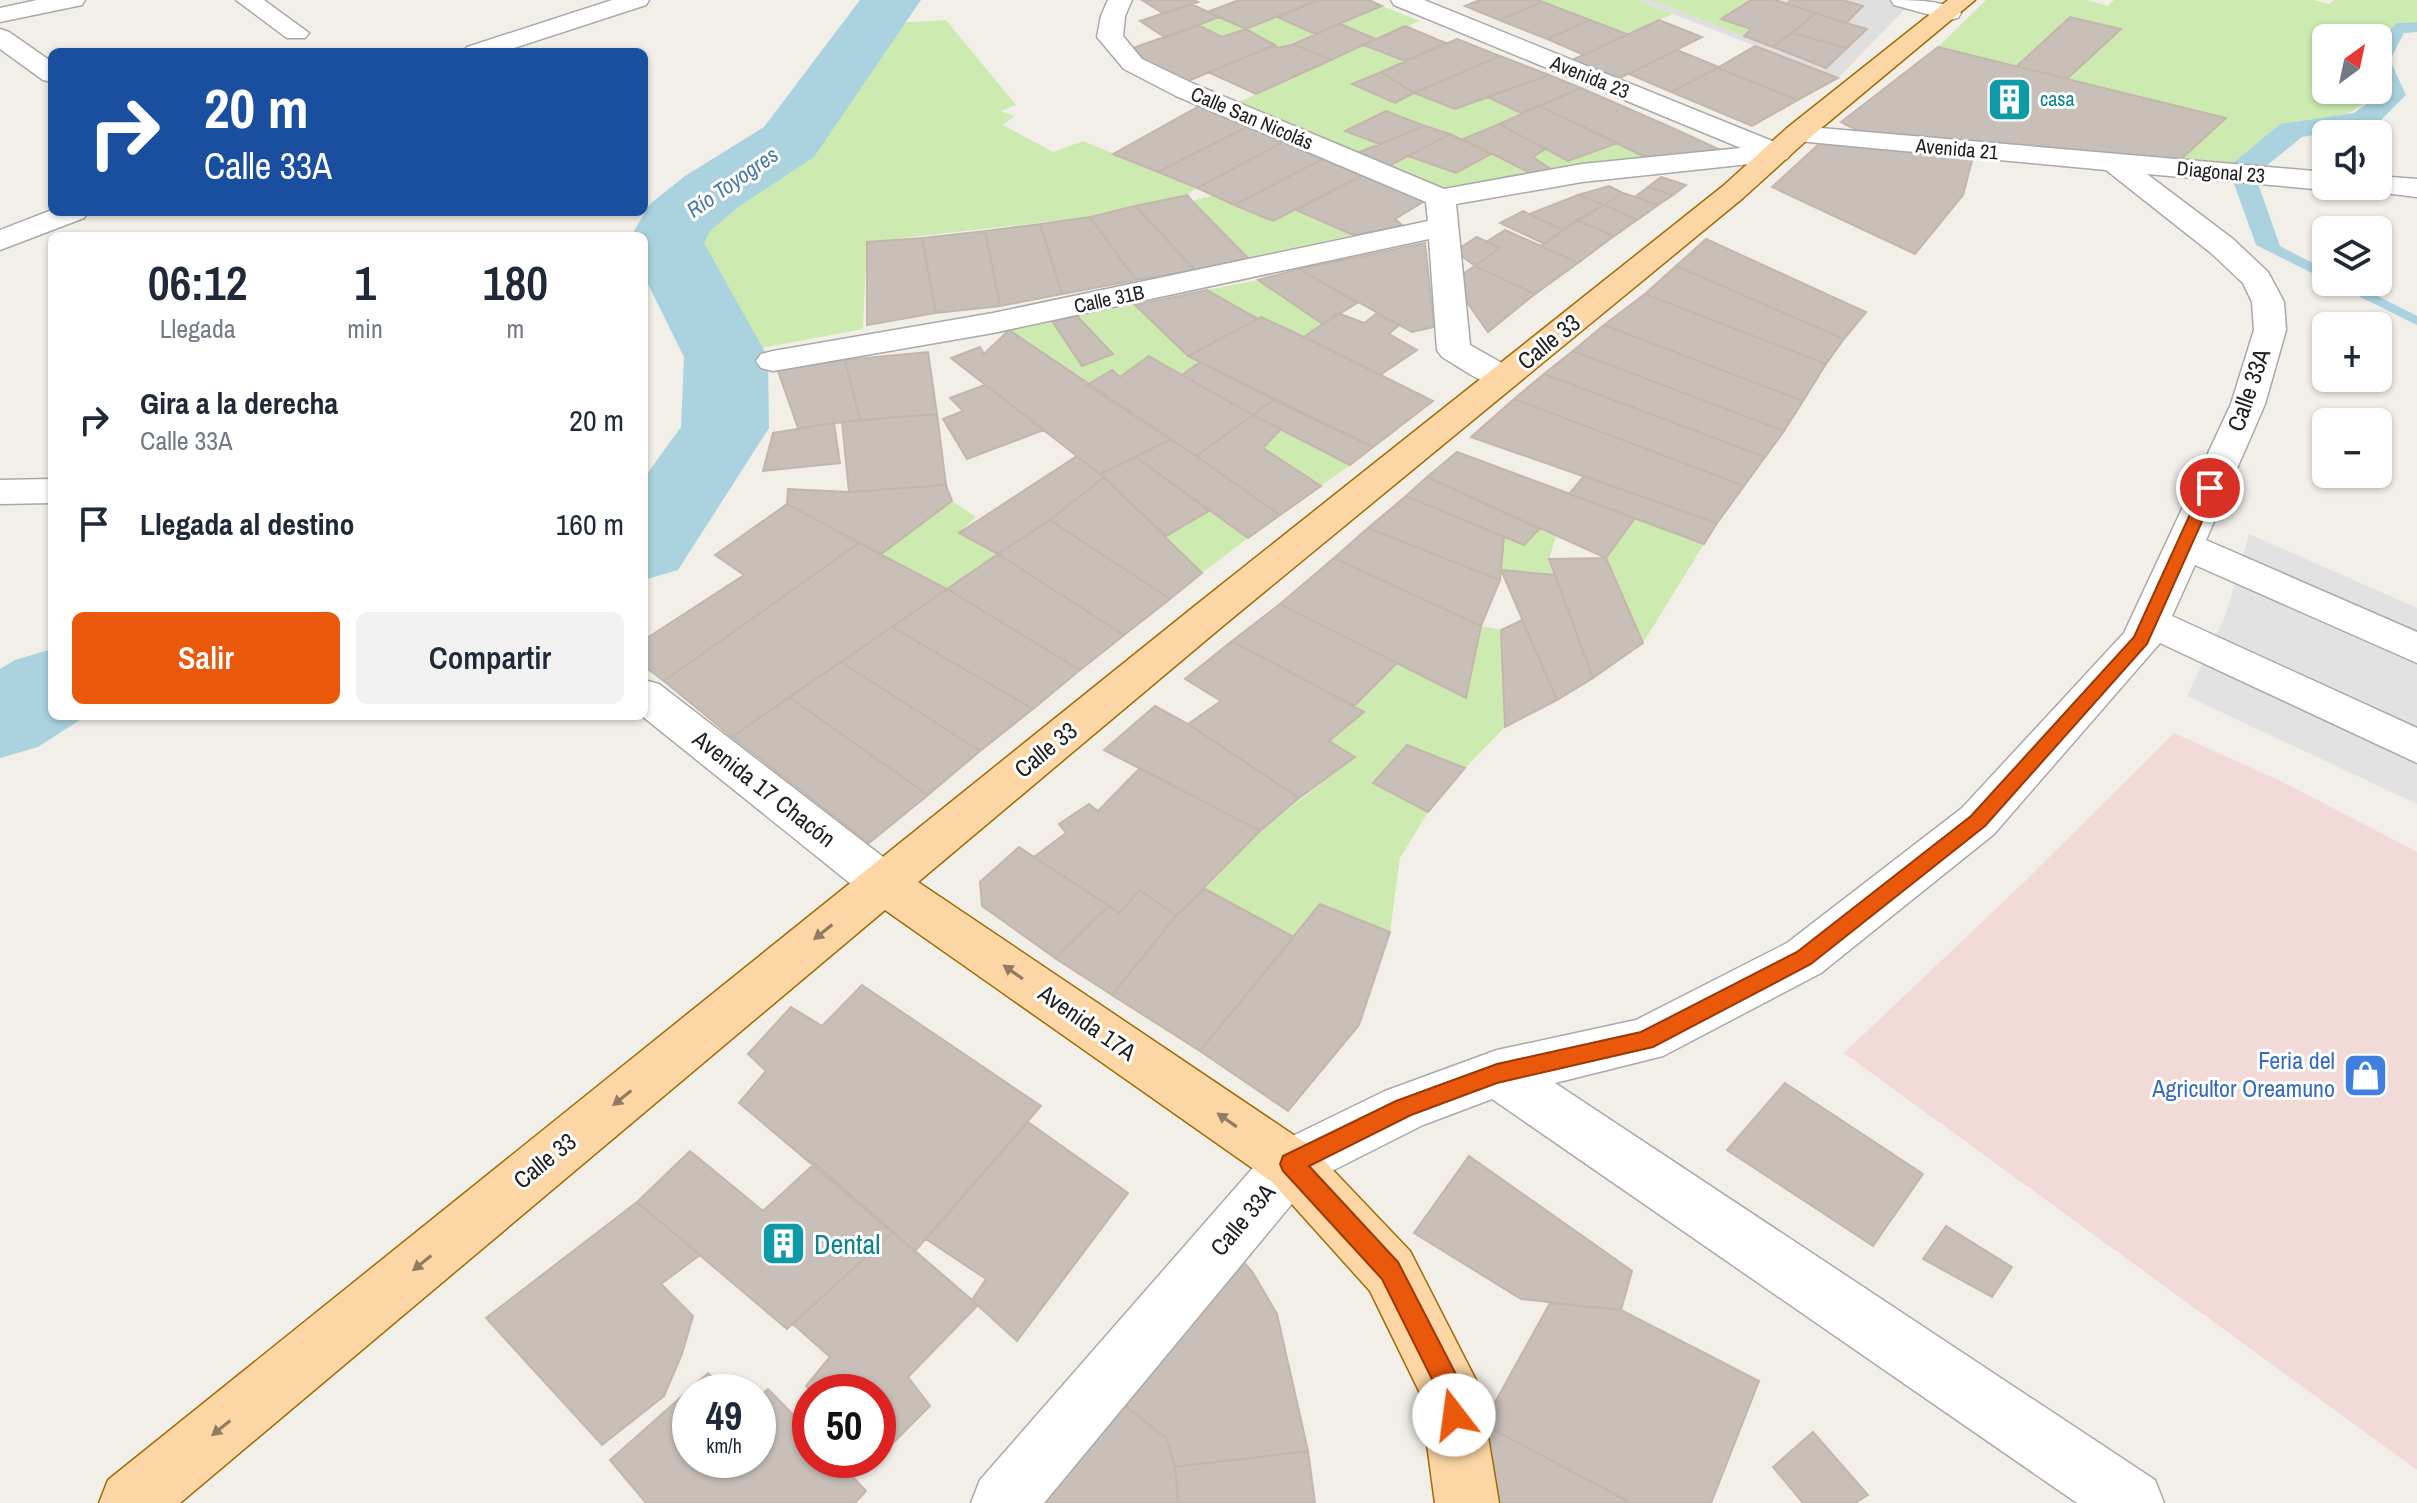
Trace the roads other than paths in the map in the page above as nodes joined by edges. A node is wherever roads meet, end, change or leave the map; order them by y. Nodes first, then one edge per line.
1 (73, 0) edge
2 (248, 0) edge
3 (637, 0) edge
4 (1120, 0) edge
5 (1403, 0) edge
6 (1903, 0) edge
7 (1956, 6) edge
8 (0, 15) edge
9 (296, 33) dead end
10 (0, 37) edge
11 (488, 48) edge
12 (48, 71) edge
13 (1787, 144) junction
14 (2116, 164) junction
15 (2312, 180) edge
16 (2392, 186) edge
17 (2417, 188) edge
18 (1442, 212) junction
19 (63, 216) edge
20 (0, 241) edge
21 (773, 361) dead end
22 (1504, 378) junction
23 (48, 491) edge
24 (0, 492) edge
25 (2184, 545) junction
26 (2150, 622) junction
27 (2417, 649) edge
28 (648, 698) edge
29 (2417, 747) edge
30 (883, 883) junction
31 (1497, 1073) junction
32 (1291, 1164) junction
33 (131, 1503) edge
34 (1003, 1503) edge
35 (1467, 1503) edge
36 (2132, 1503) edge

1 - 8 street
2 - 9 street
3 - 11 street
4 - 18 street, Calle San Nicolás
5 - 13 street, Avenida 23
6 - 7 street
7 - 13 main road, Calle 33
10 - 12 street
13 - 14 street, Avenida 21
13 - 18 street, Calle 31B
13 - 22 main road, Calle 33
14 - 15 street, Diagonal 23
14 - 25 street, Calle 33A
16 - 17 street
18 - 21 street, Calle 31B
18 - 22 street
19 - 20 street
22 - 30 main road, Calle 33
23 - 24 street
25 - 26 street, Calle 33A
25 - 27 street
26 - 29 street
26 - 31 street, Calle 33A
28 - 30 street, Avenida 17 Chacón
32 -> 30 main road, Avenida 17A
30 -> 33 main road, Calle 33
31 - 32 street, Calle 33A
31 - 36 street
32 - 34 street, Calle 33A
32 - 35 main road, Avenida 17A

